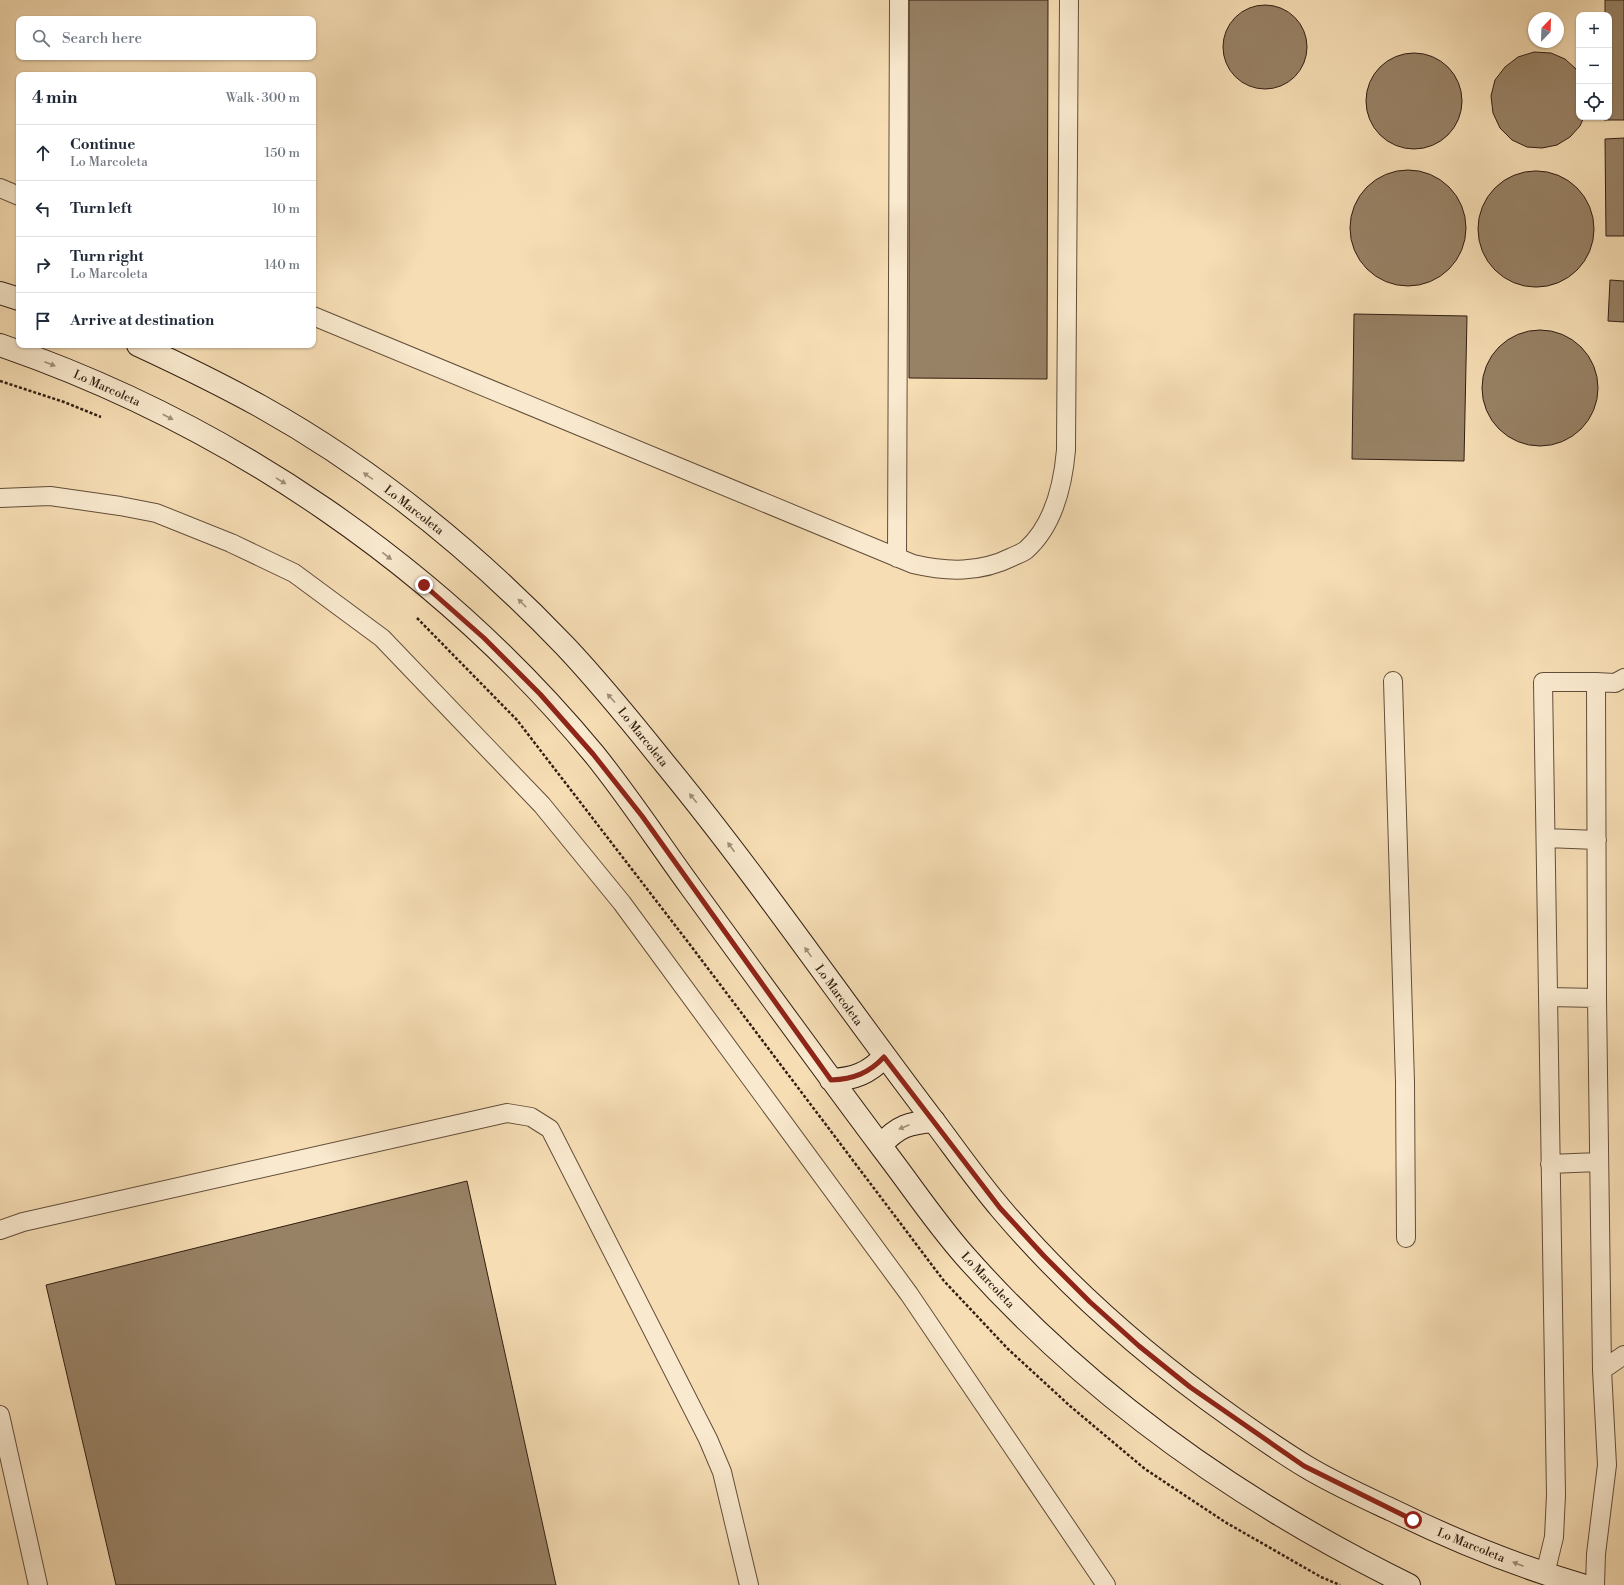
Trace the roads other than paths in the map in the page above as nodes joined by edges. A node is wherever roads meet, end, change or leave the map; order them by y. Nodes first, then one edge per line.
1 (899, 0) edge
2 (1069, 0) edge
3 (0, 188) edge
4 (16, 195) edge
5 (0, 293) edge
6 (16, 298) edge
7 (316, 317) edge
8 (0, 345) edge
9 (144, 348) edge
10 (0, 498) edge
11 (898, 558) junction
12 (1624, 678) edge
13 (1393, 681) dead end
14 (1596, 682) junction
15 (1546, 838) junction
16 (1597, 840) junction
17 (1548, 997) junction
18 (1597, 998) junction
19 (884, 1057) junction
20 (831, 1080) junction
21 (934, 1121) junction
22 (881, 1146) junction
23 (1598, 1162) junction
24 (1550, 1164) junction
25 (0, 1230) edge
26 (1406, 1238) dead end
27 (1624, 1355) edge
28 (1602, 1370) junction
29 (0, 1415) edge
30 (1545, 1574) junction
31 (38, 1585) edge
32 (749, 1585) edge
33 (1106, 1585) edge
34 (1409, 1585) edge
35 (1582, 1585) edge
36 (1595, 1585) edge

1 - 11 lane
2 - 11 lane
3 - 4 lane
5 - 6 main road
7 - 11 lane
8 -> 20 main road, Lo Marcoleta
19 -> 9 main road, Lo Marcoleta
10 - 33 lane
12 - 14 lane
13 - 26 lane
14 - 15 lane
14 - 16 lane
15 - 16 lane
15 - 17 lane
16 - 18 lane
17 - 18 lane
17 - 24 lane
18 - 23 lane
19 - 20 main road
19 - 21 main road, Lo Marcoleta
20 - 22 main road, Lo Marcoleta
21 -> 22 main road
30 -> 21 main road, Lo Marcoleta
22 - 34 main road, Lo Marcoleta
23 - 24 lane
23 - 28 lane
24 - 30 lane
25 - 32 lane
27 - 28 lane
28 - 36 lane
29 - 31 lane
30 - 35 main road, Lo Marcoleta

